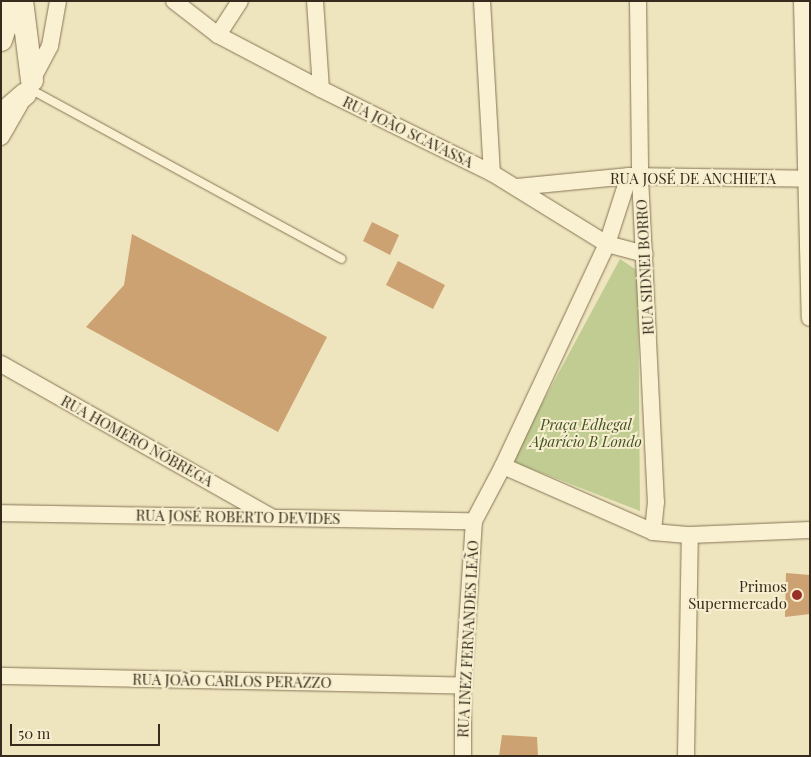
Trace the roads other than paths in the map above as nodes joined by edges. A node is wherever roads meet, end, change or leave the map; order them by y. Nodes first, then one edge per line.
1 (14, 1) edge
2 (22, 1) edge
3 (58, 1) edge
4 (240, 1) edge
5 (315, 1) edge
6 (482, 1) edge
7 (638, 1) edge
8 (176, 2) edge
9 (804, 11) edge
10 (218, 35) junction
11 (1, 40) edge
12 (28, 87) junction
13 (321, 89) junction
14 (1, 115) edge
15 (1, 137) edge
16 (492, 173) junction
17 (635, 177) junction
18 (807, 179) edge
19 (517, 187) junction
20 (607, 244) junction
21 (645, 254) junction
22 (341, 259) dead end
23 (810, 318) edge
24 (1, 364) edge
25 (503, 466) junction
26 (1, 513) edge
27 (273, 518) junction
28 (474, 521) junction
29 (810, 530) edge
30 (653, 532) junction
31 (690, 535) junction
32 (1, 676) edge
33 (463, 686) junction
34 (463, 756) edge
35 (686, 756) edge

1 - 11 main road
2 - 12 main road
3 - 12 street
4 - 10 street
5 - 13 street
6 - 16 street
7 - 17 street, RUA SIDNEI BORRO
8 - 10 street, RUA JOÃO SCAVASSA
9 - 18 street
10 - 13 street, RUA JOÃO SCAVASSA
12 - 14 main road
12 - 15 street
12 - 22 lane
13 - 16 street, RUA JOÃO SCAVASSA
16 - 19 street, RUA JOÃO SCAVASSA
17 - 18 street, RUA JOSÉ DE ANCHIETA
17 - 19 street, RUA JOSÉ DE ANCHIETA
17 - 20 street
17 - 21 street, RUA SIDNEI BORRO
18 - 23 street
19 - 20 street, RUA JOÃO SCAVASSA
20 - 21 street, RUA JOÃO SCAVASSA
20 - 25 street
21 - 30 street, RUA SIDNEI BORRO
24 - 27 street, RUA HOMERO NÓBREGA
25 - 28 street
25 - 30 street
26 - 27 street, RUA JOSÉ ROBERTO DEVIDES
27 - 28 street, RUA JOSÉ ROBERTO DEVIDES
28 - 33 street, RUA INEZ FERNANDES LEÃO
29 - 31 street
30 - 31 street
31 - 35 street
32 - 33 street, RUA JOÃO CARLOS PERAZZO
33 - 34 street, RUA INEZ FERNANDES LEÃO

